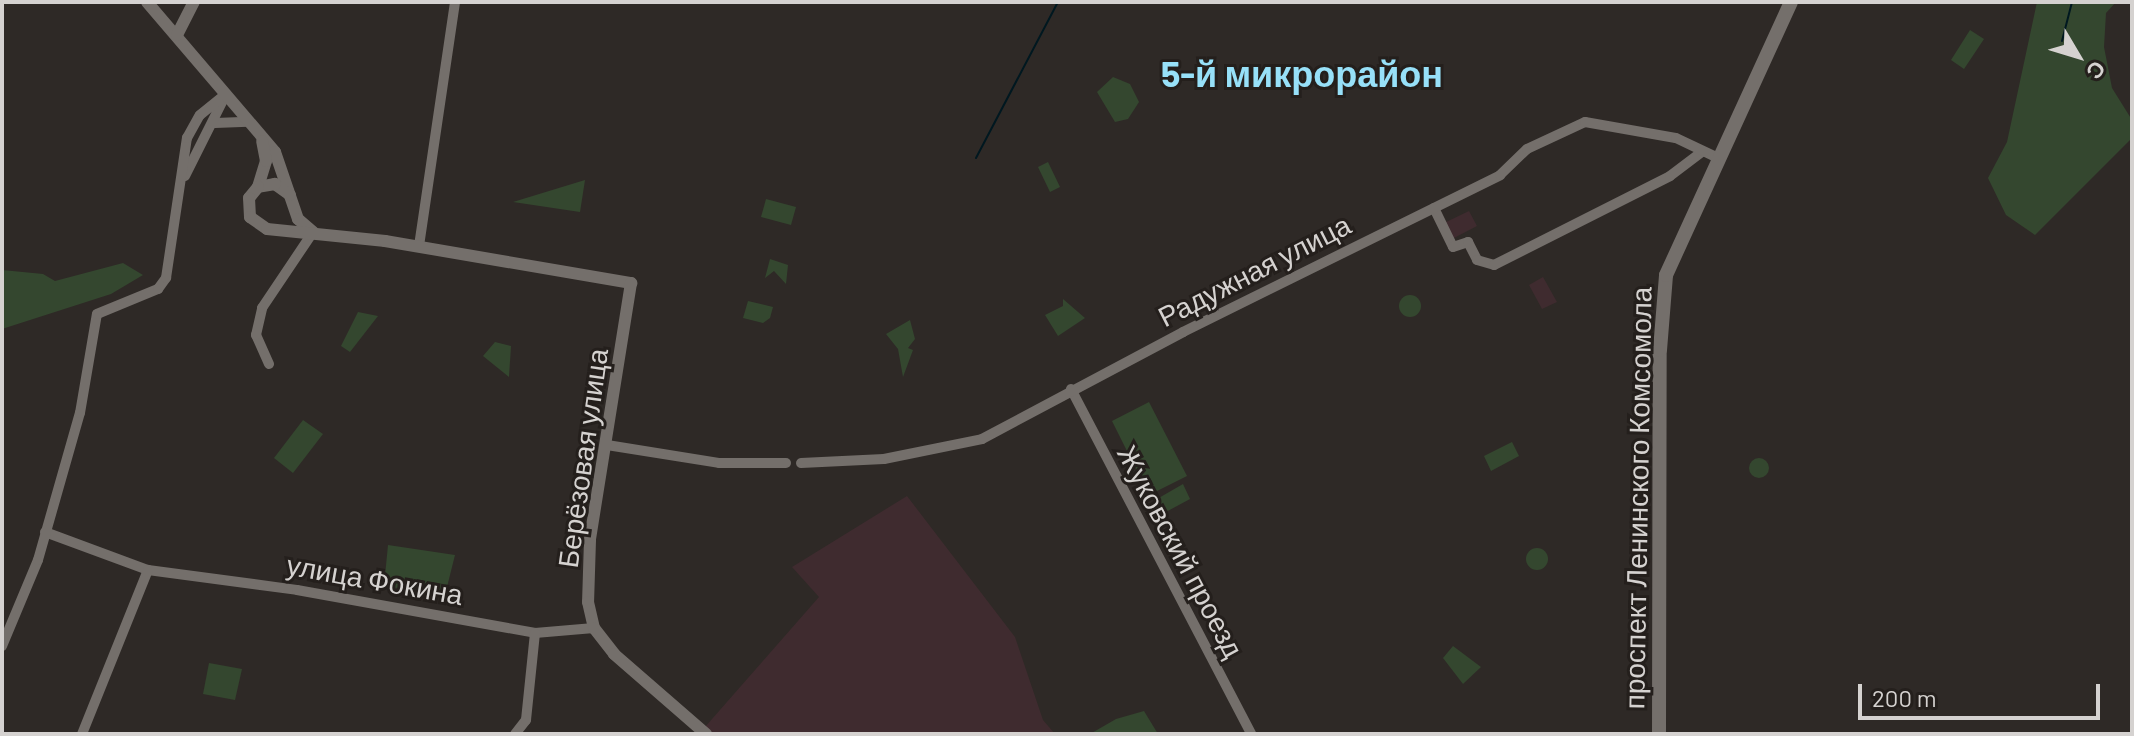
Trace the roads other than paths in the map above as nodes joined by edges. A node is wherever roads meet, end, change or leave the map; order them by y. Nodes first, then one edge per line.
1 (147, 2) edge
2 (194, 2) edge
3 (455, 2) edge
4 (1791, 2) edge
5 (177, 35) junction
6 (226, 94) junction
7 (248, 122) junction
8 (215, 123) junction
9 (259, 135) junction
10 (1710, 154) junction
11 (183, 181) junction
12 (258, 187) junction
13 (291, 199) junction
14 (1434, 208) junction
15 (273, 229) junction
16 (313, 232) junction
17 (419, 246) junction
18 (269, 364) dead end
19 (1071, 389) junction
20 (607, 445) junction
21 (786, 463) dead end
22 (801, 463) dead end
23 (45, 532) junction
24 (148, 570) junction
25 (594, 628) junction
26 (535, 633) junction
27 (2, 646) edge
28 (82, 734) edge
29 (515, 734) edge
30 (706, 734) edge
31 (1251, 734) edge
32 (1659, 734) edge

1 - 5 street
2 - 5 street
3 - 17 street
4 - 10 main road, проспект Ленинского Комсомола
5 - 6 street
6 - 7 street
6 - 8 street
6 - 11 street
7 - 8 street
7 - 9 street
8 - 11 street
9 - 12 street
9 - 13 street
10 - 14 street, Радужная улица
10 - 14 street
10 - 32 main road, проспект Ленинского Комсомола
11 - 23 street
12 - 13 street
12 - 15 street
13 - 15 street
13 - 16 street
14 - 19 street, Радужная улица
15 - 16 street
16 - 17 street
16 - 18 street
17 - 20 street, Берёзовая улица
19 - 22 street, Радужная улица
19 - 31 street, Жуковский проезд
20 - 21 street
20 - 25 street, Берёзовая улица
23 - 24 street, улица Фокина
23 - 27 street
24 - 26 street, улица Фокина
24 - 28 street
25 - 26 street, улица Фокина
25 - 30 street
26 - 29 street

